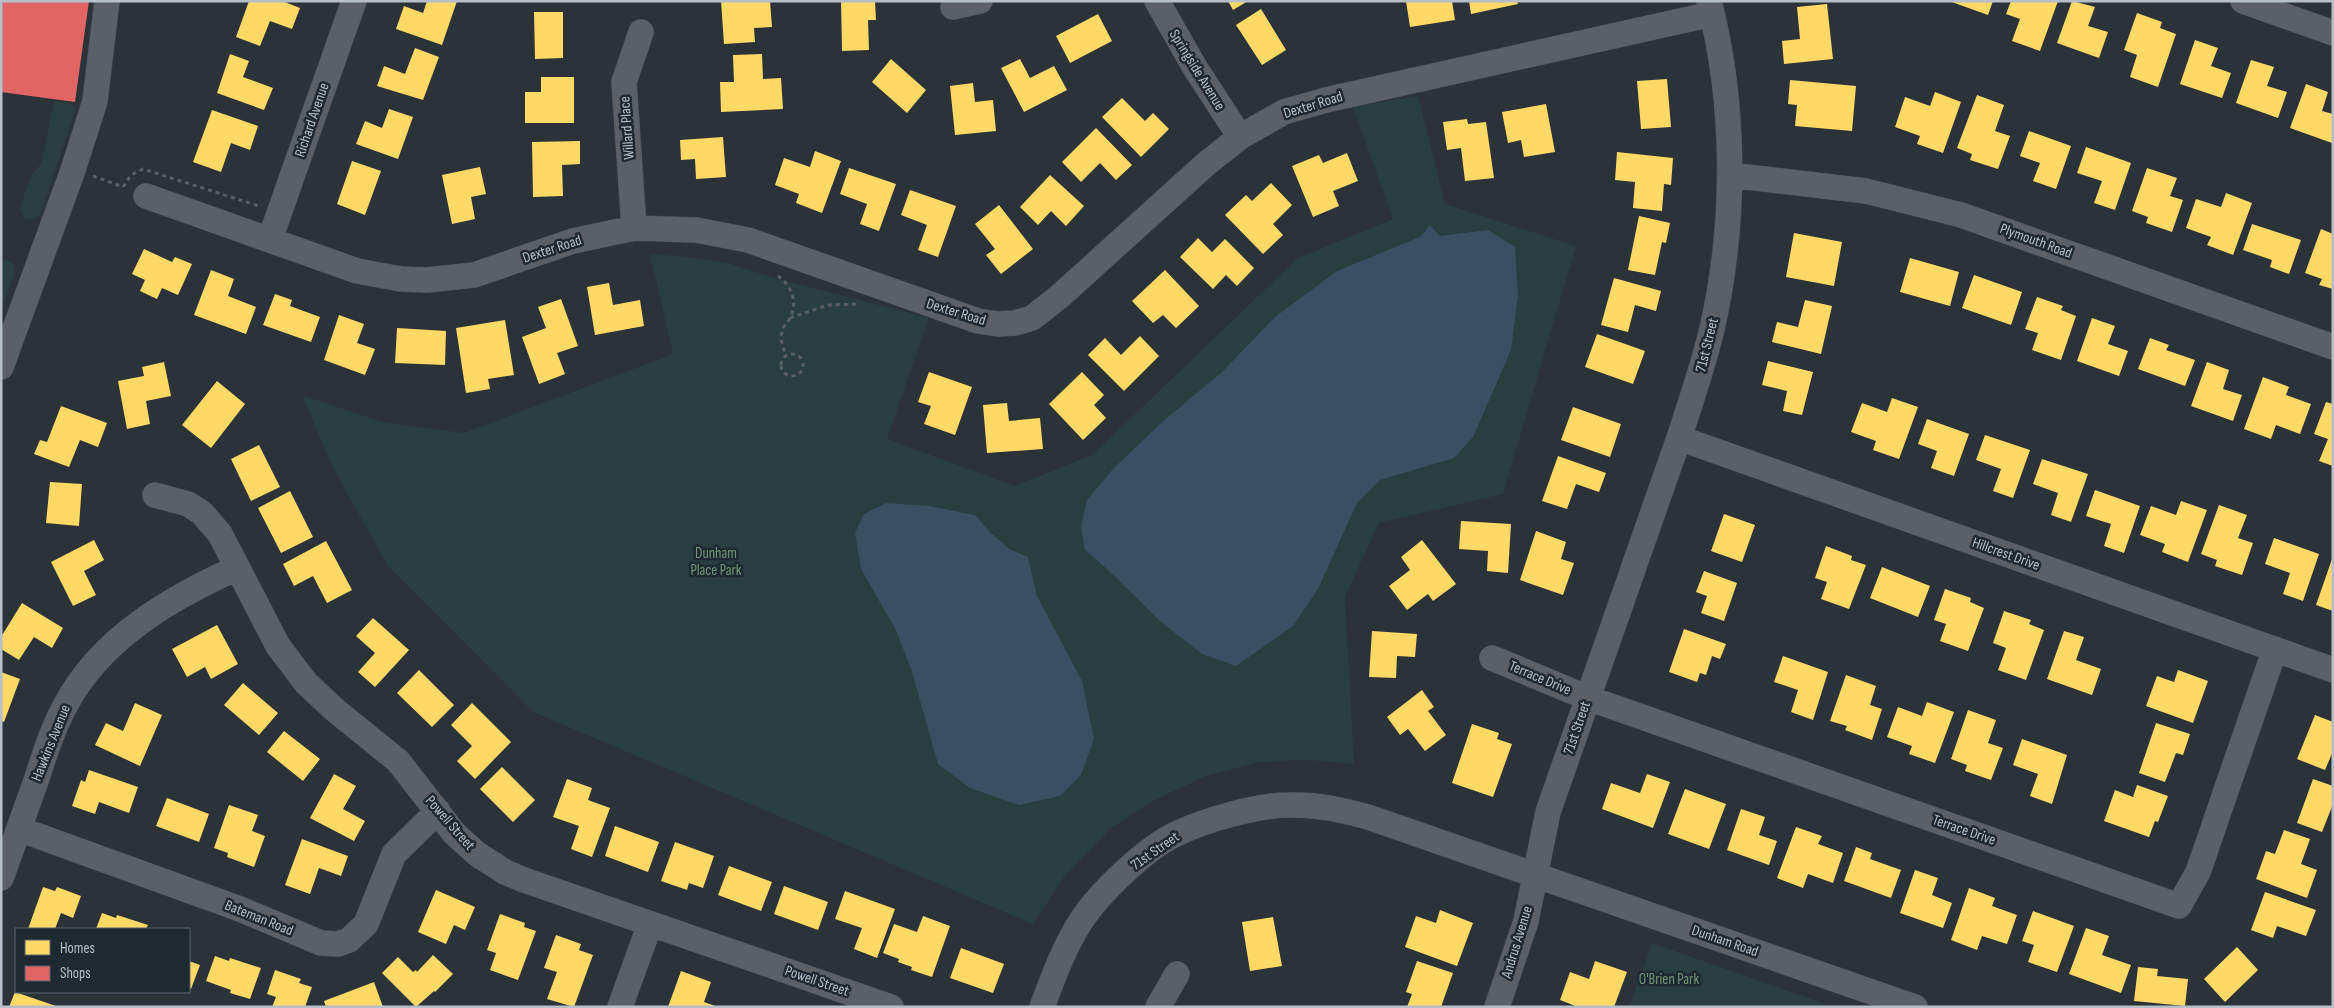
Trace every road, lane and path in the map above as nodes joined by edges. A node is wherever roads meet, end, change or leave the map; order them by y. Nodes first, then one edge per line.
1 (107, 1) edge
2 (354, 1) edge
3 (980, 1) edge
4 (1157, 1) edge
5 (2243, 1) edge
6 (953, 6) dead end
7 (1711, 8) edge
8 (641, 32) dead end
9 (2333, 33) edge
10 (1240, 137) junction
11 (1730, 175) junction
12 (146, 196) dead end
13 (634, 228) junction
14 (270, 239) junction
15 (774, 273) dead end
16 (860, 304) dead end
17 (790, 318) junction
18 (2333, 347) edge
19 (786, 355) junction
20 (1, 367) edge
21 (1679, 438) junction
22 (155, 495) dead end
23 (237, 568) junction
24 (2275, 650) junction
25 (1492, 658) dead end
26 (2333, 670) edge
27 (1588, 698) junction
28 (438, 811) junction
29 (19, 829) junction
30 (1535, 876) junction
31 (1, 878) edge
32 (650, 924) junction
33 (1177, 974) dead end
34 (879, 1005) edge
35 (620, 1007) edge
36 (1042, 1007) edge
37 (1158, 1007) edge
38 (1498, 1007) edge
39 (1915, 1007) edge

1 - 20 street
2 - 14 street, Richard Avenue
3 - 6 street
4 - 10 street, Springside Avenue
5 - 9 street
7 - 10 street, Dexter Road
7 - 11 street, 71st Street
8 - 13 street, Willard Place
10 - 13 street, Dexter Road
11 - 18 street, Plymouth Road
11 - 21 street, 71st Street
12 - 14 street, Dexter Road
13 - 14 street, Dexter Road
15 - 17 path
16 - 17 path
17 - 19 path
19 - 19 path
21 - 24 street, Hillcrest Drive
21 - 27 street, 71st Street
22 - 23 street, Powell Street
23 - 28 street, Powell Street
23 - 29 street, Hawkins Avenue
24 - 26 street, Hillcrest Drive
24 - 27 street, Terrace Drive
25 - 27 street, Terrace Drive
27 - 30 street, 71st Street
28 - 29 street, Bateman Road
28 - 32 street, Powell Street
29 - 31 street, Hawkins Avenue
30 - 36 street, 71st Street
30 - 38 street, Andrus Avenue
30 - 39 street, Dunham Road
32 - 34 street, Powell Street
32 - 35 street
33 - 37 street

